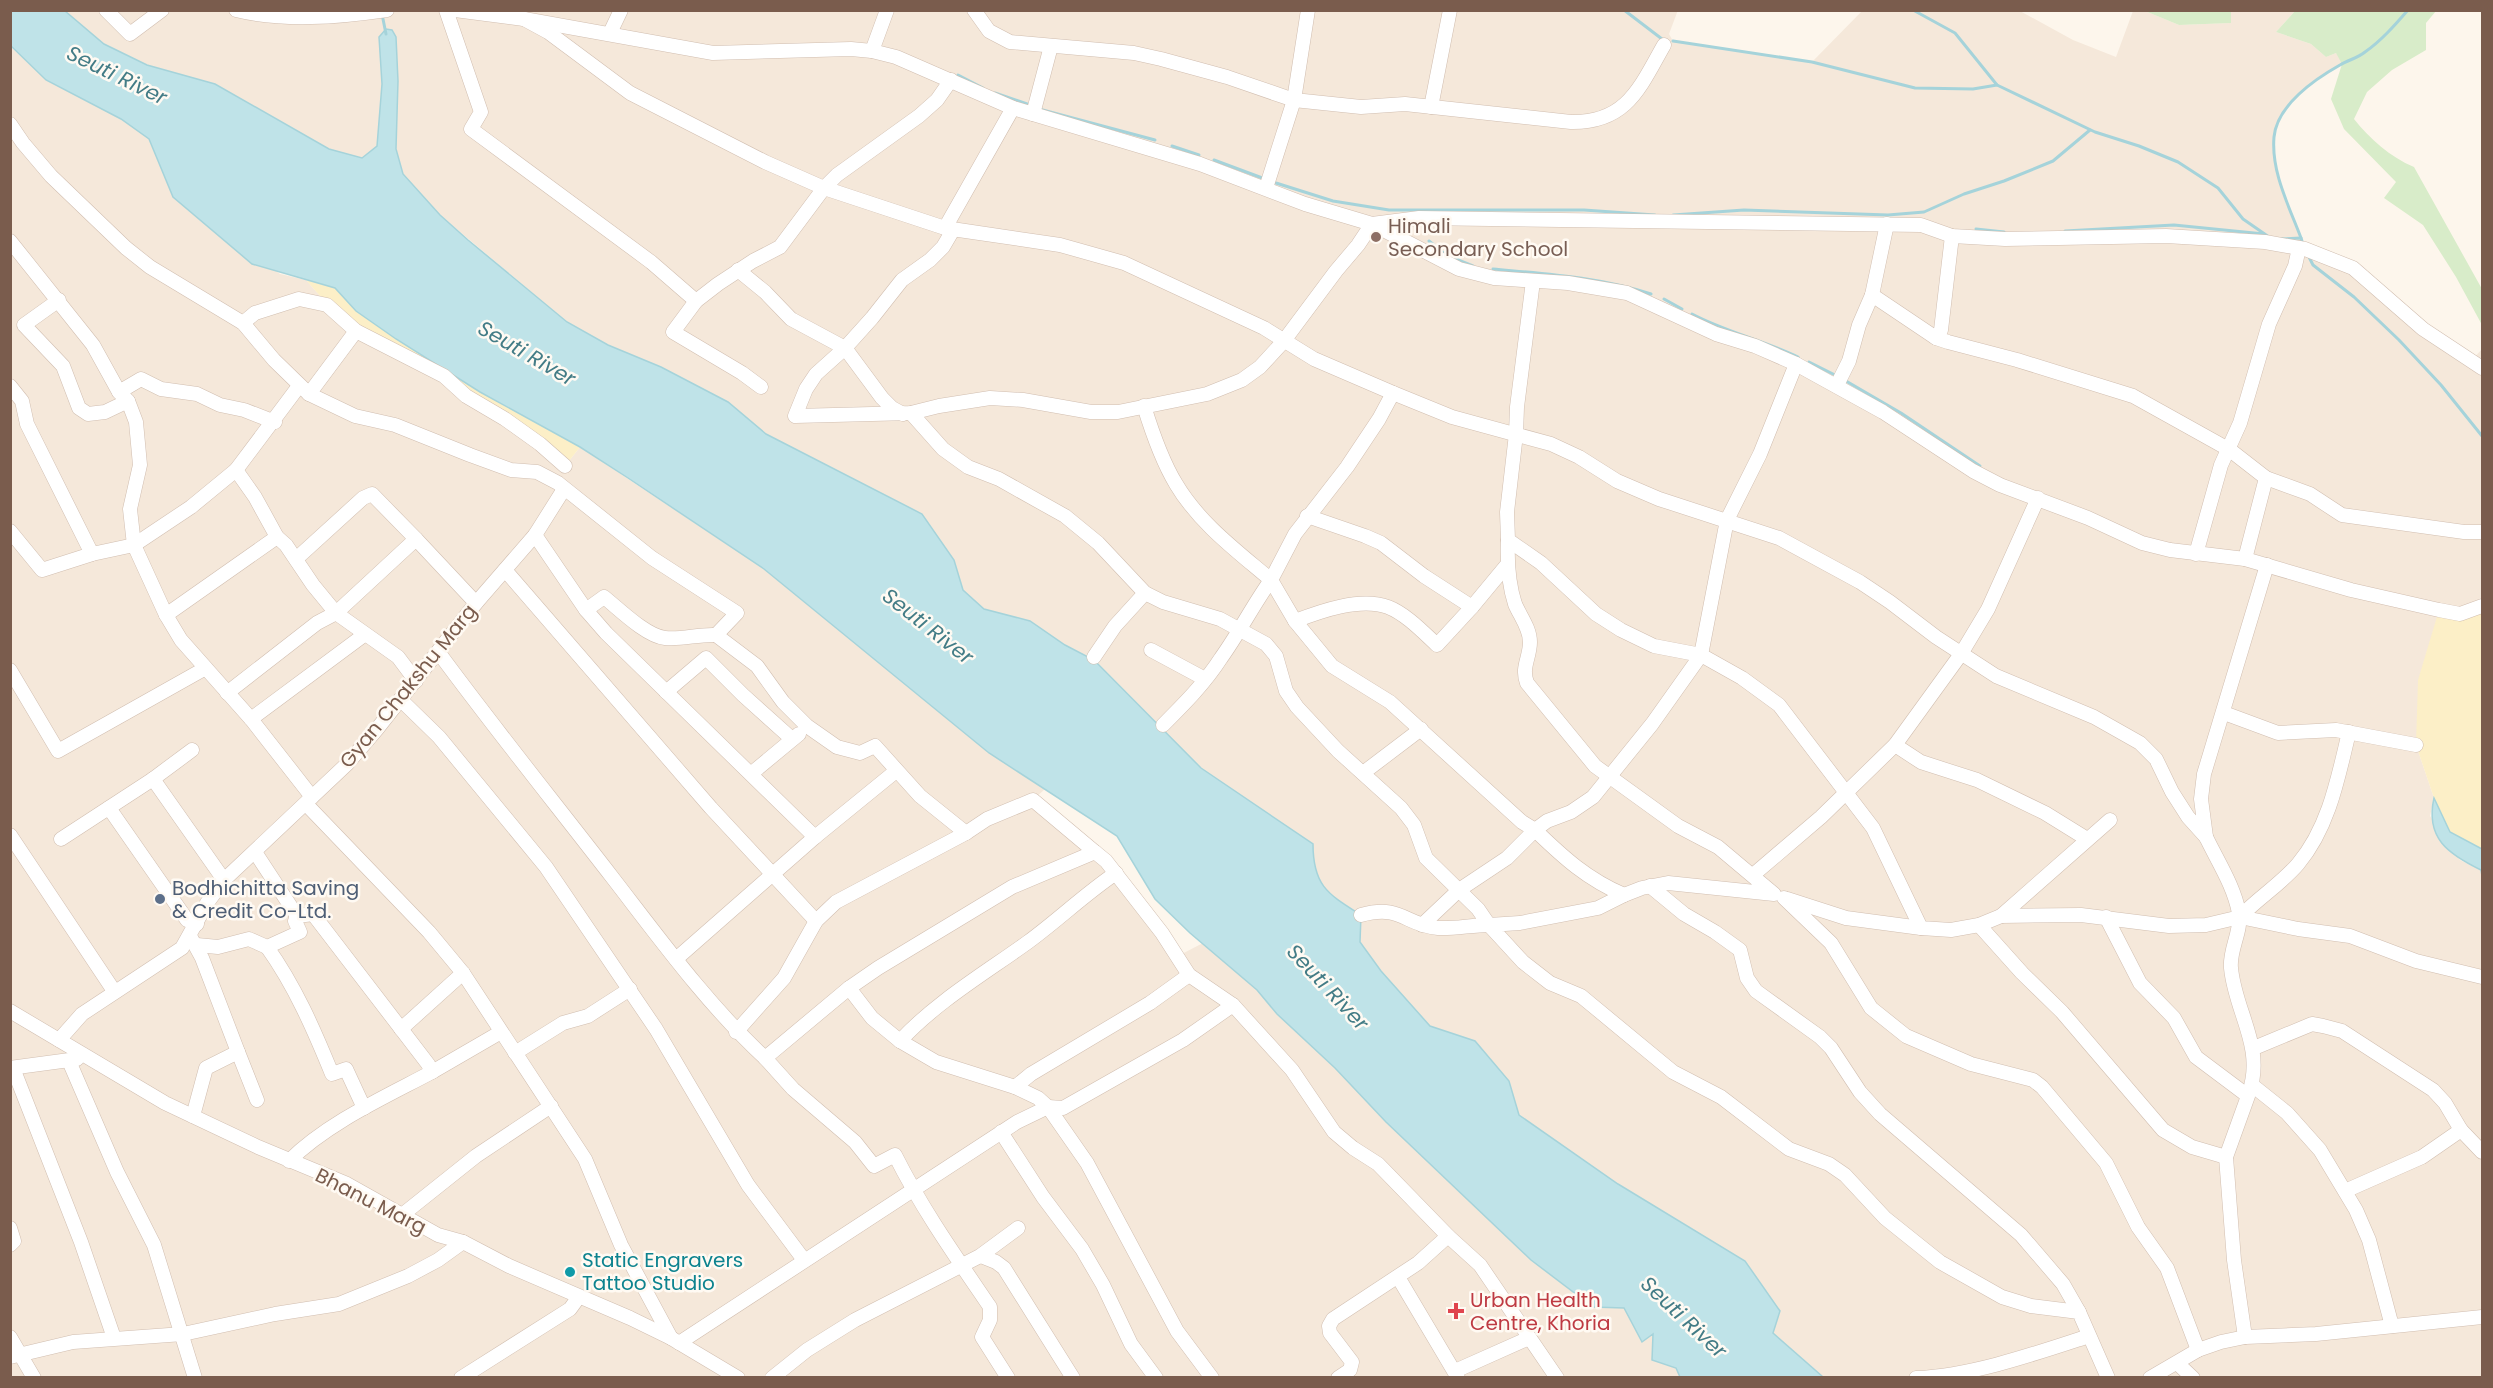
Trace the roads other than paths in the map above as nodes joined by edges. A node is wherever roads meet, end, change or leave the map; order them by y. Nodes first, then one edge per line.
1 (106, 10) edge
2 (162, 10) edge
3 (236, 10) edge
4 (446, 10) edge
5 (455, 10) edge
6 (621, 10) edge
7 (887, 10) edge
8 (974, 10) edge
9 (1308, 10) edge
10 (1450, 10) edge
11 (371, 11) edge
12 (524, 19) junction
13 (610, 33) junction
14 (1664, 45) dead end
15 (1051, 46) junction
16 (872, 51) junction
17 (951, 80) junction
18 (1294, 100) junction
19 (1431, 107) junction
20 (1013, 108) junction
21 (1033, 114) junction
22 (10, 124) edge
23 (824, 188) junction
24 (1266, 188) junction
25 (1372, 224) junction
26 (1887, 224) junction
27 (949, 229) junction
28 (1952, 236) junction
29 (10, 242) edge
30 (2299, 248) junction
31 (738, 270) junction
32 (1533, 281) junction
33 (1872, 295) junction
34 (59, 300) junction
35 (696, 301) junction
36 (10, 318) edge
37 (243, 323) junction
38 (24, 325) junction
39 (356, 331) junction
40 (1936, 338) junction
41 (1283, 342) junction
42 (845, 348) junction
43 (1796, 364) junction
44 (2482, 368) edge
45 (1837, 385) junction
46 (10, 386) edge
47 (761, 387) dead end
48 (304, 390) junction
49 (1393, 393) junction
50 (124, 397) junction
51 (1144, 406) junction
52 (907, 414) junction
53 (275, 422) junction
54 (1516, 434) junction
55 (2230, 450) junction
56 (565, 466) dead end
57 (236, 470) junction
58 (2266, 478) junction
59 (564, 489) junction
60 (2038, 498) junction
61 (1307, 516) junction
62 (1727, 520) junction
63 (10, 531) edge
64 (2482, 532) edge
65 (535, 535) junction
66 (277, 537) junction
67 (416, 539) junction
68 (1508, 540) junction
69 (134, 545) junction
70 (92, 554) junction
71 (2196, 554) junction
72 (296, 559) junction
73 (2245, 559) junction
74 (2267, 565) junction
75 (1506, 566) junction
76 (505, 570) junction
77 (1271, 580) junction
78 (1145, 592) junction
79 (476, 603) junction
80 (2482, 606) edge
81 (1472, 607) junction
82 (586, 610) junction
83 (336, 613) junction
84 (166, 615) junction
85 (1296, 621) junction
86 (1241, 628) junction
87 (364, 635) junction
88 (716, 635) junction
89 (1151, 651) dead end
90 (439, 653) junction
91 (1960, 654) junction
92 (1701, 655) junction
93 (1094, 657) dead end
94 (204, 669) junction
95 (10, 670) edge
96 (1205, 679) junction
97 (416, 681) junction
98 (666, 692) junction
99 (227, 693) junction
100 (401, 700) junction
101 (2224, 713) junction
102 (251, 720) junction
103 (1163, 725) dead end
104 (807, 726) junction
105 (1421, 729) junction
106 (2349, 732) junction
107 (792, 740) junction
108 (2416, 745) dead end
109 (1895, 746) junction
110 (192, 750) dead end
111 (896, 771) junction
112 (752, 773) junction
113 (1363, 773) junction
114 (1610, 778) junction
115 (153, 779) junction
116 (1847, 791) junction
117 (309, 800) junction
118 (109, 808) junction
119 (2110, 820) dead end
120 (1535, 830) junction
121 (966, 833) junction
122 (10, 836) edge
123 (815, 837) junction
124 (2206, 837) junction
125 (61, 839) dead end
126 (2087, 839) junction
127 (255, 852) junction
128 (1095, 852) junction
129 (1116, 873) junction
130 (774, 874) junction
131 (1753, 875) junction
132 (224, 880) junction
133 (1650, 886) junction
134 (1459, 890) junction
135 (1624, 895) junction
136 (1779, 896) junction
137 (1361, 915) dead end
138 (297, 916) junction
139 (2001, 916) junction
140 (2106, 917) junction
141 (2240, 917) junction
142 (816, 921) junction
143 (1422, 925) junction
144 (1489, 925) junction
145 (1979, 925) junction
146 (1921, 928) junction
147 (195, 935) junction
148 (267, 947) junction
149 (676, 960) junction
150 (463, 973) junction
151 (1189, 975) junction
152 (2482, 977) edge
153 (849, 988) junction
154 (630, 989) junction
155 (114, 991) junction
156 (1233, 1005) junction
157 (10, 1011) edge
158 (401, 1029) junction
159 (501, 1032) junction
160 (736, 1032) junction
161 (59, 1040) junction
162 (900, 1041) junction
163 (2254, 1048) junction
164 (238, 1052) junction
165 (514, 1053) junction
166 (88, 1056) junction
167 (765, 1058) junction
168 (69, 1061) junction
169 (12, 1068) edge
170 (432, 1072) junction
171 (1015, 1087) junction
172 (2250, 1090) junction
173 (257, 1100) dead end
174 (551, 1106) junction
175 (1048, 1107) junction
176 (364, 1108) junction
177 (193, 1116) junction
178 (2461, 1130) junction
179 (1001, 1132) junction
180 (2482, 1152) edge
181 (2226, 1157) junction
182 (289, 1161) junction
183 (914, 1191) junction
184 (2345, 1191) junction
185 (402, 1215) junction
186 (10, 1228) edge
187 (1018, 1228) dead end
188 (1448, 1236) junction
189 (463, 1242) junction
190 (10, 1245) edge
191 (981, 1256) junction
192 (804, 1260) junction
193 (962, 1266) junction
194 (1398, 1277) junction
195 (578, 1298) junction
196 (2079, 1312) junction
197 (2482, 1317) edge
198 (2392, 1326) junction
199 (183, 1334) junction
200 (2090, 1336) junction
201 (10, 1337) edge
202 (2245, 1337) junction
203 (114, 1338) junction
204 (1529, 1338) junction
205 (675, 1340) junction
206 (2198, 1350) junction
207 (16, 1356) edge
208 (2178, 1363) junction
209 (1457, 1374) edge
210 (1070, 1376) edge
211 (34, 1377) edge
212 (195, 1377) edge
213 (463, 1377) edge
214 (738, 1377) edge
215 (772, 1377) edge
216 (1008, 1377) edge
217 (1156, 1377) edge
218 (1212, 1377) edge
219 (1338, 1377) edge
220 (1557, 1377) edge
221 (1916, 1377) edge
222 (2108, 1377) edge
223 (2150, 1377) edge
224 (2193, 1377) edge

1 - 2 street
3 - 11 street
4 - 35 street
5 - 12 street
6 - 13 street
7 - 16 street
8 - 15 street
9 - 18 street
10 - 19 street
12 - 13 street
12 - 23 street
13 - 16 street
14 - 19 street
15 - 18 street
15 - 21 street
16 - 17 street
17 - 20 street
17 - 23 street
18 - 19 street
18 - 24 street
20 - 21 street
20 - 27 street
21 - 24 street
22 - 37 street
23 - 27 street
23 - 31 street
24 - 25 street
25 - 26 street
25 - 32 street
25 - 41 street
26 - 28 street
26 - 33 street
27 - 41 street
27 - 42 street
28 - 30 street
28 - 40 street
29 - 34 street
30 - 44 street
30 - 55 street
31 - 35 street
31 - 42 street
32 - 43 street
32 - 54 street
33 - 40 street
33 - 45 street
34 - 38 street
34 - 50 street
35 - 47 street
36 - 38 street
37 - 39 street
37 - 48 street
38 - 50 street
39 - 48 street
39 - 56 street
40 - 55 street
41 - 49 street
41 - 51 street
42 - 52 street
42 - 52 street
43 - 45 street
43 - 62 street
45 - 60 street
46 - 70 street
48 - 53 street
48 - 59 street
49 - 54 street
49 - 61 street
50 - 53 street
50 - 69 street
51 - 52 street
51 - 77 street
52 - 78 street
53 - 57 street
54 - 62 street
54 - 68 street
55 - 58 street
55 - 71 street
57 - 66 street
57 - 69 street
58 - 64 street
58 - 73 street
59 - 65 street, Gyan Chakshu Marg
59 - 88 street
60 - 71 street
60 - 91 street
61 - 77 street
61 - 81 street
62 - 91 street
62 - 92 street
63 - 70 street
65 - 76 street, Gyan Chakshu Marg
65 - 82 street
66 - 72 street
66 - 84 street
67 - 72 street
67 - 79 street
67 - 83 street
68 - 75 street
68 - 92 street
69 - 70 street
69 - 84 street
71 - 73 street
72 - 83 street
73 - 74 street
74 - 80 street
74 - 101 street
75 - 81 street
75 - 114 street
76 - 79 street, Gyan Chakshu Marg
76 - 130 street
77 - 85 street
77 - 86 street
78 - 86 street
78 - 93 street
79 - 90 street, Gyan Chakshu Marg
81 - 85 street
82 - 88 street
82 - 98 street
83 - 87 street
83 - 99 street
84 - 94 street
85 - 105 street
86 - 96 street
86 - 113 street
87 - 97 street
87 - 102 street
88 - 104 street
89 - 96 street
90 - 97 street, Gyan Chakshu Marg
90 - 149 street
91 - 109 street
91 - 124 street
92 - 114 street
92 - 116 street
94 - 95 street
94 - 99 street
96 - 103 street
97 - 100 street, Gyan Chakshu Marg
98 - 107 street
98 - 112 street
99 - 102 street
100 - 117 street, Gyan Chakshu Marg
100 - 154 street
101 - 106 street
101 - 124 street
102 - 117 street
104 - 107 street
104 - 111 street
105 - 113 street
105 - 120 street
106 - 108 street
106 - 141 street
107 - 112 street
109 - 116 street
109 - 126 street
110 - 115 street
111 - 121 street
111 - 123 street
112 - 123 street
113 - 134 street
114 - 120 street
114 - 131 street
115 - 118 street
115 - 132 street
116 - 131 street
116 - 146 street
117 - 127 street, Gyan Chakshu Marg
117 - 150 street
118 - 125 street
118 - 147 street
119 - 126 street
120 - 134 street
120 - 135 street
121 - 128 street
121 - 142 street
122 - 155 street
123 - 130 street
124 - 141 street
126 - 139 street
127 - 132 street, Gyan Chakshu Marg
127 - 138 street
128 - 129 street
128 - 153 street
129 - 151 street
129 - 162 street
130 - 142 street
130 - 149 street
131 - 136 street
132 - 147 street, Gyan Chakshu Marg
133 - 135 street
133 - 136 street
133 - 196 street
134 - 143 street
134 - 144 street
135 - 144 street
136 - 146 street
136 - 206 street
137 - 143 street
138 - 148 street
138 - 158 street
139 - 140 street
139 - 145 street
140 - 141 street
140 - 172 street
141 - 152 street
141 - 163 street
142 - 160 street
143 - 144 street
144 - 196 street
145 - 146 street
145 - 181 street
147 - 148 street
147 - 155 street, Gyan Chakshu Marg
147 - 164 street
148 - 176 street
149 - 160 street
150 - 158 street
150 - 159 street
151 - 156 street
151 - 171 street
153 - 162 street
153 - 167 street
154 - 165 street
154 - 192 street
155 - 161 street, Gyan Chakshu Marg
156 - 175 street
156 - 188 street
157 - 161 street, Bhanu Marg
158 - 170 street
159 - 165 street
159 - 170 street
160 - 167 street
161 - 166 street, Bhanu Marg
162 - 171 street
163 - 172 street
163 - 178 street
164 - 173 street
164 - 177 street
165 - 174 street
166 - 168 street
166 - 177 street, Bhanu Marg
167 - 183 street
168 - 169 street
168 - 199 street
169 - 203 street
170 - 176 street
171 - 175 street
172 - 181 street
172 - 184 street
174 - 185 street
174 - 205 street
175 - 179 street
175 - 218 street
176 - 182 street
177 - 182 street, Bhanu Marg
178 - 180 street
178 - 184 street
179 - 183 street
179 - 217 street
181 - 202 street
182 - 185 street, Bhanu Marg
183 - 192 street
183 - 193 street
184 - 198 street
185 - 189 street, Bhanu Marg
186 - 190 street
187 - 191 street
188 - 194 street
188 - 204 street
189 - 195 street, Bhanu Marg
189 - 199 street
191 - 193 street
191 - 210 street
192 - 205 street
193 - 215 street
193 - 216 street
194 - 209 street
194 - 219 street
195 - 205 street, Bhanu Marg
195 - 213 street
196 - 200 street
197 - 198 street
198 - 202 street
199 - 203 street
199 - 212 street
200 - 221 street
200 - 222 street
201 - 207 street
202 - 206 street
203 - 207 street
204 - 209 street
204 - 220 street
205 - 214 street, Bhanu Marg
206 - 208 street
207 - 211 street
208 - 223 street
208 - 224 street

